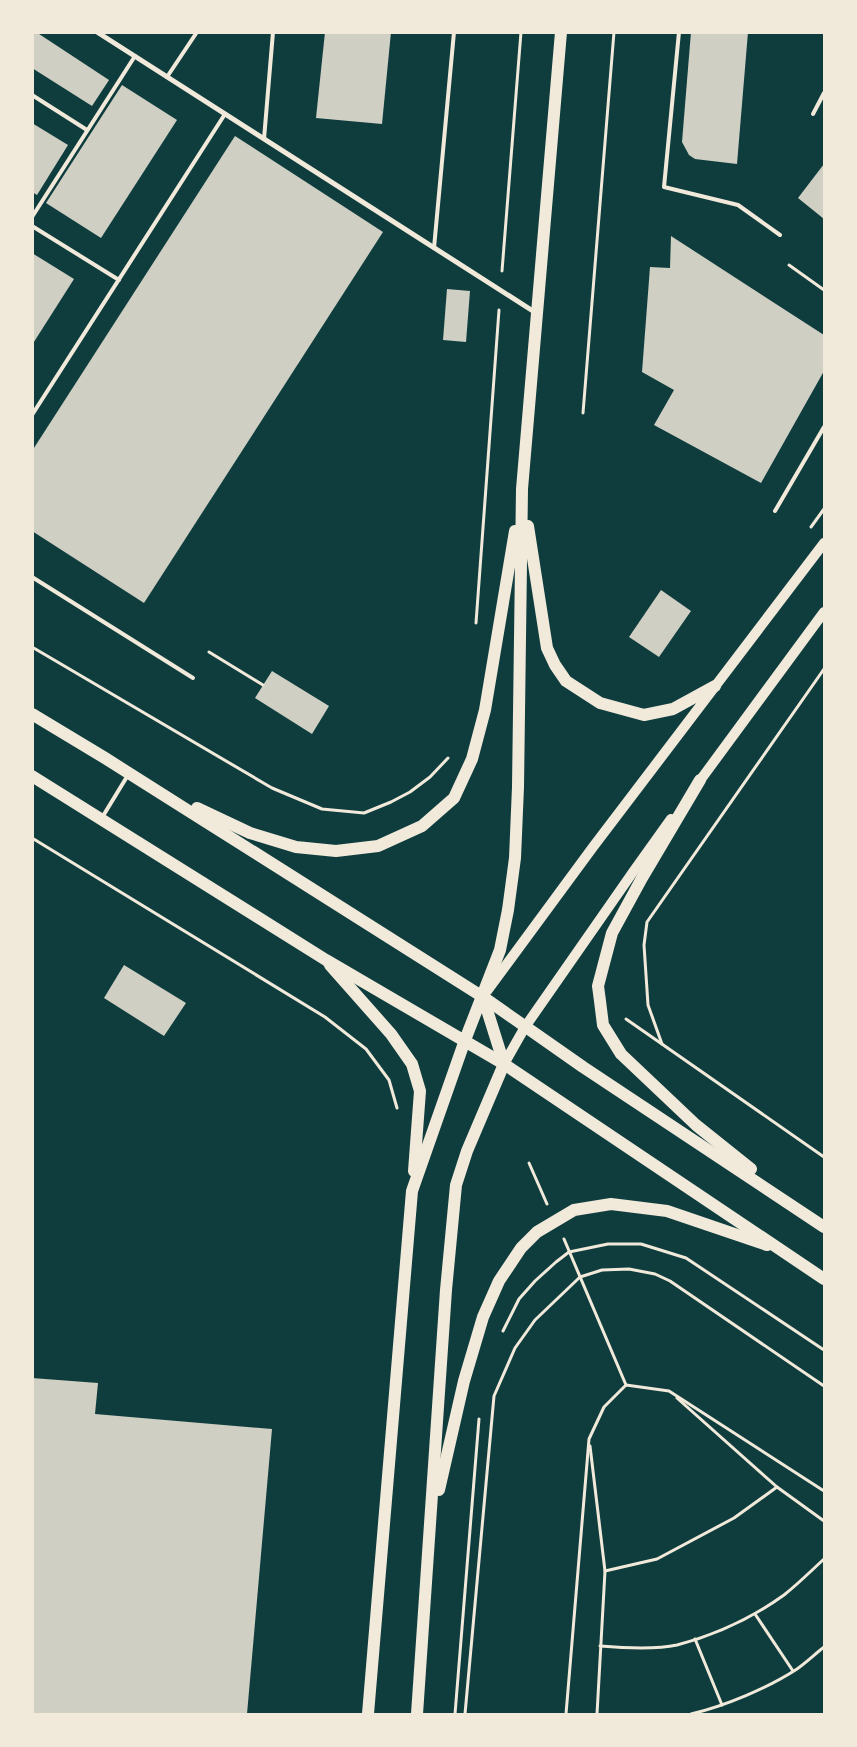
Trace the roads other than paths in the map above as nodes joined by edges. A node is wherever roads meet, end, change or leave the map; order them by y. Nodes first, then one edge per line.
1 (97, 32) edge
2 (197, 32) edge
3 (273, 32) edge
4 (454, 32) edge
5 (561, 32) edge
6 (679, 32) edge
7 (134, 56) junction
8 (167, 77) junction
9 (824, 93) edge
10 (32, 95) edge
11 (225, 114) junction
12 (813, 114) dead end
13 (87, 130) junction
14 (264, 139) junction
15 (32, 216) edge
16 (32, 226) edge
17 (780, 236) dead end
18 (434, 248) junction
19 (119, 280) junction
20 (537, 314) junction
21 (32, 415) edge
22 (824, 427) edge
23 (522, 490) junction
24 (775, 511) dead end
25 (824, 543) edge
26 (32, 577) edge
27 (824, 612) edge
28 (193, 678) dead end
29 (715, 686) junction
30 (32, 714) edge
31 (105, 758) junction
32 (129, 773) junction
33 (32, 776) edge
34 (700, 780) junction
35 (101, 819) junction
36 (326, 960) junction
37 (483, 997) junction
38 (525, 1027) junction
39 (465, 1040) junction
40 (504, 1064) junction
41 (412, 1191) junction
42 (813, 1220) junction
43 (824, 1228) edge
44 (786, 1252) junction
45 (824, 1279) edge
46 (430, 1531) junction
47 (368, 1714) edge
48 (417, 1714) edge

1 - 7 street
2 - 8 lane
3 - 14 lane
4 - 18 lane
5 - 20 main road
6 - 17 lane
7 - 8 street
7 - 13 lane
8 - 11 street
9 - 12 lane
10 - 13 lane
11 - 14 street
11 - 19 lane
13 - 15 lane
14 - 18 street
16 - 19 lane
18 - 20 street
19 - 21 lane
20 - 23 main road
22 - 24 lane
23 - 29 main road
23 - 31 main road
23 - 37 main road
25 - 29 main road
26 - 28 lane
27 - 34 main road
29 - 37 main road
30 - 31 main road
31 - 32 main road
32 - 35 lane
32 - 37 main road
33 - 35 main road
34 - 38 main road
34 - 42 main road
35 - 36 main road
36 - 39 main road
36 - 41 main road
37 - 38 main road
37 - 39 main road
37 - 40 main road
38 - 40 main road
38 - 42 main road
39 - 40 main road
39 - 41 main road
40 - 44 main road
40 - 46 main road
41 - 47 main road
42 - 43 main road
44 - 45 main road
44 - 46 main road
46 - 48 main road

